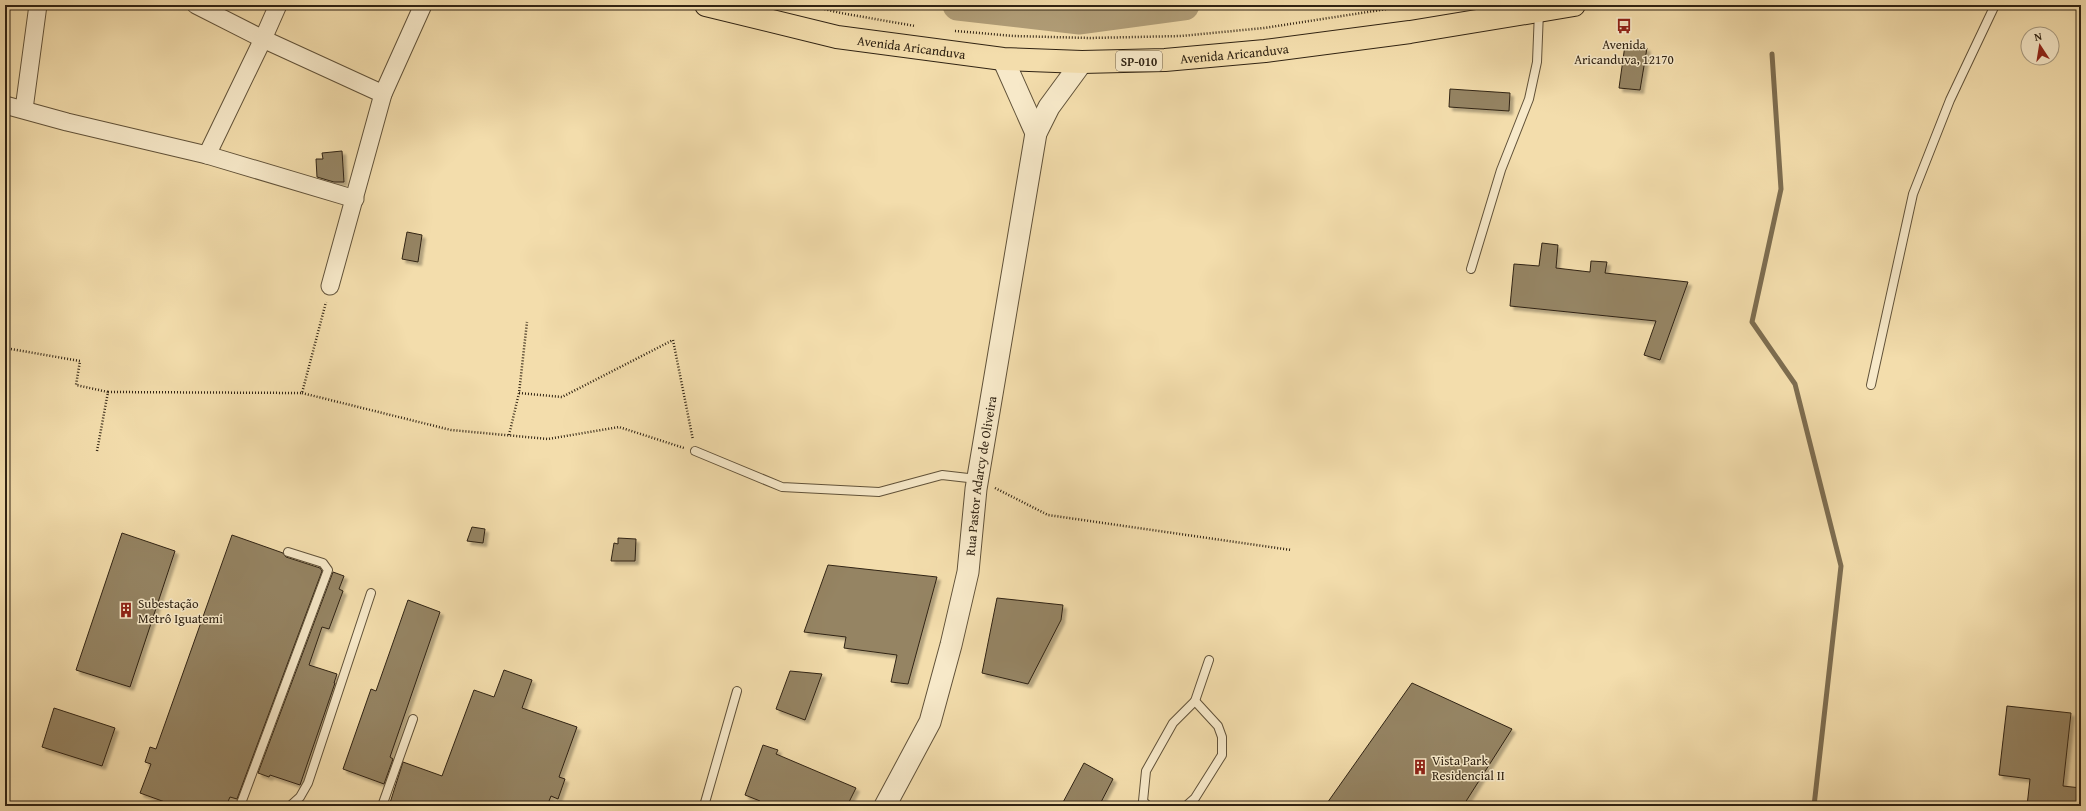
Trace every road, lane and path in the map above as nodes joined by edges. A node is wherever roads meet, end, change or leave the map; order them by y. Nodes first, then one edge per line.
1 (38, 5) edge
2 (196, 5) edge
3 (278, 5) edge
4 (423, 5) edge
5 (706, 5) edge
6 (807, 5) edge
7 (1413, 5) edge
8 (1574, 5) edge
9 (1995, 5) edge
10 (1540, 10) junction
11 (922, 27) dead end
12 (952, 31) dead end
13 (263, 39) junction
14 (1003, 59) junction
15 (1082, 62) junction
16 (383, 94) junction
17 (5, 105) edge
18 (24, 109) junction
19 (1036, 133) junction
20 (207, 156) junction
21 (355, 199) junction
22 (1471, 269) dead end
23 (330, 286) joint
24 (527, 322) dead end
25 (5, 348) edge
26 (1870, 384) dead end
27 (108, 392) junction
28 (302, 393) junction
29 (519, 393) junction
30 (509, 435) junction
31 (97, 451) dead end
32 (695, 452) junction
33 (978, 479) junction
34 (1292, 550) dead end
35 (288, 552) dead end
36 (371, 594) dead end
37 (1209, 660) dead end
38 (737, 691) dead end
39 (1195, 700) junction
40 (413, 718) dead end
41 (240, 806) edge
42 (290, 806) edge
43 (382, 806) edge
44 (704, 806) edge
45 (885, 806) edge
46 (1148, 806) edge
47 (1186, 806) edge

1 - 18 street
2 - 13 street
3 - 13 street
4 - 16 street
5 - 14 highway, Avenida Aricanduva / SP-010
6 - 11 path
7 - 12 path
8 - 10 highway, Avenida Aricanduva / SP-010
9 - 26 lane
10 - 15 highway, Avenida Aricanduva / SP-010
10 - 22 lane
13 - 16 street
13 - 20 street
14 - 15 highway, Avenida Aricanduva / SP-010
14 - 19 street
15 - 19 street, Rua Pastor Adarcy de Oliveira
16 - 21 street
17 - 18 street
18 - 20 street
19 - 33 street, Rua Pastor Adarcy de Oliveira
20 - 21 street
21 - 23 street
23 - 28 path
24 - 29 path
25 - 27 path
27 - 28 path
27 - 31 path
28 - 30 path
29 - 30 path
29 - 32 path
30 - 32 path
32 - 33 lane
33 - 34 path
33 - 45 street, Rua Pastor Adarcy de Oliveira
35 - 41 lane
36 - 42 lane
37 - 39 lane
38 - 44 lane
39 - 46 lane
39 - 47 lane
40 - 43 lane

